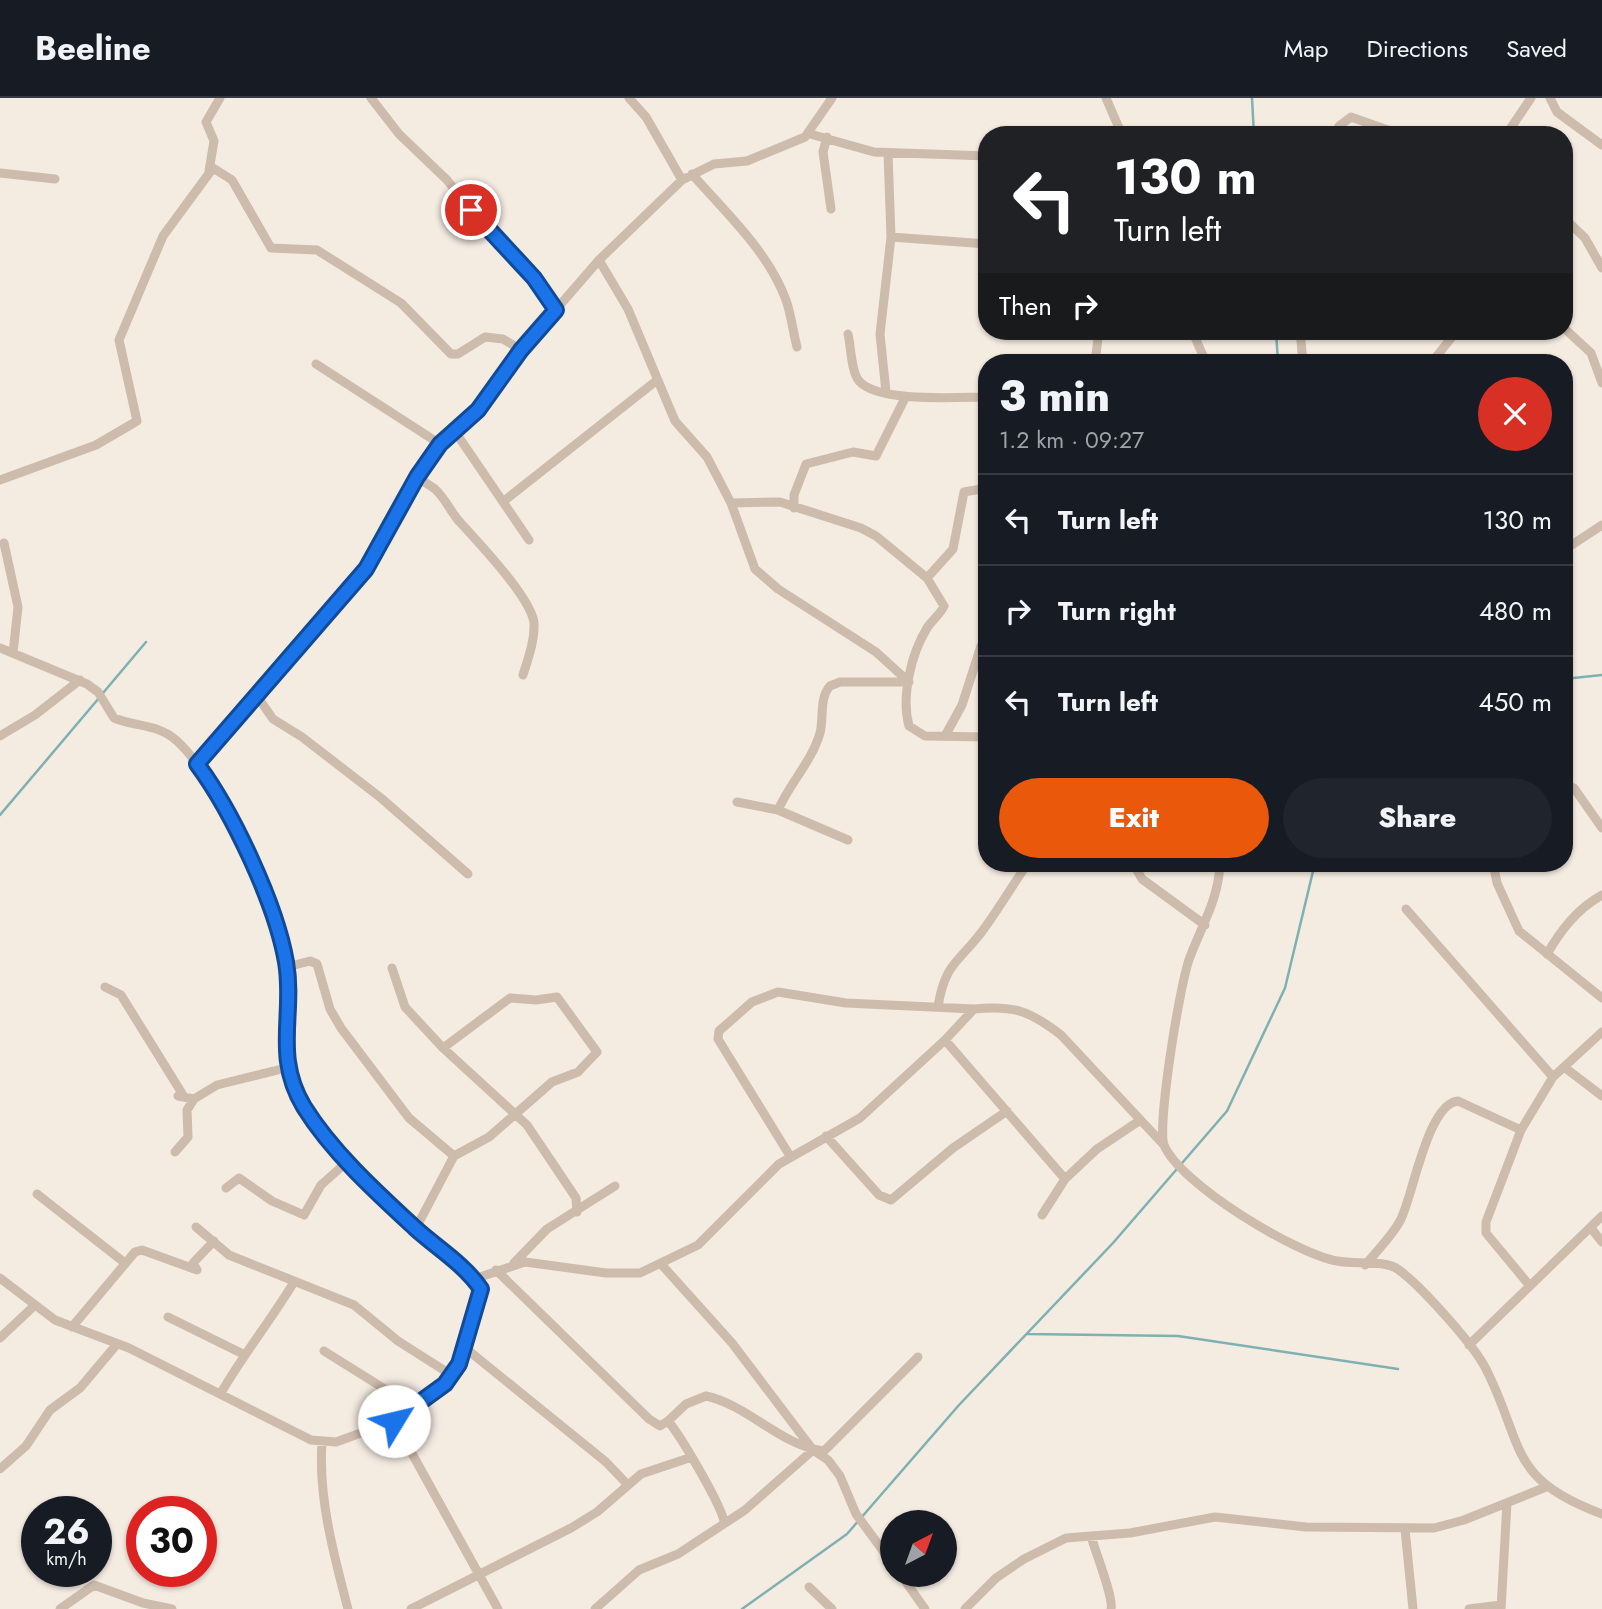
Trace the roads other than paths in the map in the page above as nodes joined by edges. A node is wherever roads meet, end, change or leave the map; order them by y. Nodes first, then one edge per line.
1 (220, 98) edge
2 (371, 98) edge
3 (629, 98) edge
4 (832, 98) edge
5 (1106, 98) edge
6 (1531, 98) edge
7 (1550, 98) edge
8 (1118, 126) edge
9 (1339, 126) edge
10 (1376, 126) edge
11 (1512, 126) edge
12 (810, 134) junction
13 (827, 137) junction
14 (1602, 145) edge
15 (888, 153) junction
16 (978, 156) edge
17 (209, 171) junction
18 (0, 173) edge
19 (692, 174) junction
20 (55, 179) dead end
21 (682, 180) junction
22 (831, 209) dead end
23 (1573, 227) edge
24 (891, 237) junction
25 (978, 243) edge
26 (599, 260) junction
27 (1602, 268) edge
28 (556, 310) junction
29 (848, 334) dead end
30 (1573, 336) edge
31 (1450, 340) edge
32 (797, 347) dead end
33 (521, 350) junction
34 (1438, 354) edge
35 (316, 364) dead end
36 (656, 381) junction
37 (1602, 383) edge
38 (886, 392) junction
39 (978, 397) edge
40 (905, 398) junction
41 (454, 430) junction
42 (440, 444) junction
43 (417, 477) junction
44 (0, 480) edge
45 (978, 490) edge
46 (504, 501) junction
47 (731, 503) junction
48 (794, 508) junction
49 (1602, 525) edge
50 (529, 540) dead end
51 (4, 543) dead end
52 (1573, 544) edge
53 (927, 578) junction
54 (0, 648) edge
55 (13, 653) junction
56 (978, 655) edge
57 (523, 676) dead end
58 (80, 680) junction
59 (909, 682) junction
60 (257, 696) junction
61 (0, 736) edge
62 (945, 736) junction
63 (978, 737) edge
64 (197, 764) junction
65 (1573, 788) edge
66 (737, 802) dead end
67 (778, 810) junction
68 (1602, 828) edge
69 (848, 840) dead end
70 (1022, 872) edge
71 (1138, 872) edge
72 (1219, 872) edge
73 (1495, 872) edge
74 (468, 874) dead end
75 (1602, 895) edge
76 (1406, 909) dead end
77 (1205, 925) junction
78 (1547, 954) junction
79 (287, 967) junction
80 (392, 968) dead end
81 (105, 987) dead end
82 (1601, 997) edge
83 (938, 1007) junction
84 (974, 1009) junction
85 (1602, 1032) edge
86 (945, 1040) junction
87 (443, 1048) junction
88 (1564, 1067) junction
89 (286, 1068) junction
90 (1553, 1077) junction
91 (1602, 1096) edge
92 (194, 1099) junction
93 (1007, 1111) junction
94 (517, 1116) junction
95 (1139, 1121) junction
96 (1521, 1130) junction
97 (827, 1136) junction
98 (1165, 1146) junction
99 (175, 1152) dead end
100 (454, 1156) junction
101 (790, 1156) junction
102 (347, 1162) junction
103 (1065, 1179) junction
104 (615, 1186) dead end
105 (226, 1188) dead end
106 (37, 1195) dead end
107 (577, 1212) junction
108 (1042, 1215) dead end
109 (1602, 1216) edge
110 (195, 1227) dead end
111 (416, 1228) junction
112 (1591, 1228) junction
113 (214, 1241) junction
114 (1602, 1242) edge
115 (125, 1263) junction
116 (514, 1263) junction
117 (661, 1264) junction
118 (1365, 1265) junction
119 (496, 1270) junction
120 (0, 1278) edge
121 (474, 1279) junction
122 (294, 1282) junction
123 (1530, 1286) junction
124 (35, 1305) junction
125 (168, 1317) dead end
126 (72, 1328) junction
127 (0, 1338) edge
128 (117, 1344) junction
129 (1469, 1345) junction
130 (464, 1348) junction
131 (324, 1351) dead end
132 (243, 1354) junction
133 (918, 1357) dead end
134 (453, 1376) junction
135 (221, 1394) junction
136 (412, 1406) junction
137 (394, 1421) junction
138 (668, 1421) junction
139 (322, 1443) junction
140 (813, 1450) junction
141 (692, 1457) junction
142 (0, 1469) edge
143 (627, 1484) junction
144 (1546, 1487) junction
145 (1507, 1503) junction
146 (1602, 1514) edge
147 (724, 1523) junction
148 (1405, 1529) junction
149 (1091, 1536) junction
150 (880, 1545) edge
151 (479, 1576) junction
152 (809, 1587) dead end
153 (909, 1587) edge
154 (1501, 1607) edge
155 (60, 1609) edge
156 (172, 1609) edge
157 (348, 1609) edge
158 (411, 1609) edge
159 (498, 1609) edge
160 (595, 1609) edge
161 (832, 1609) edge
162 (925, 1609) edge
163 (965, 1609) edge
164 (1111, 1609) edge
165 (1413, 1609) edge
166 (1469, 1609) edge

1 - 17 street
2 - 28 street
3 - 21 street
4 - 12 street
5 - 8 street
6 - 11 street
7 - 14 street
9 - 10 street
12 - 13 street
12 - 19 street
13 - 15 street
13 - 22 street
15 - 16 street
15 - 24 street
17 - 33 street
17 - 44 street
18 - 20 street
19 - 21 street
19 - 32 street
21 - 26 street
23 - 27 street
24 - 25 street
24 - 38 street
26 - 28 street
26 - 36 street
28 - 33 street
29 - 38 street
30 - 37 street
31 - 34 street
33 - 41 street
35 - 42 street
36 - 46 street
36 - 47 street
38 - 40 street
39 - 40 street
40 - 48 street
41 - 42 street
41 - 46 street
42 - 43 street
43 - 57 street
43 - 60 street
45 - 53 street
46 - 50 street
47 - 48 street
47 - 59 street
48 - 53 street
49 - 52 street
51 - 55 street
53 - 59 street
54 - 55 street
55 - 58 street
56 - 62 street
58 - 61 street
58 - 64 street
59 - 62 street
59 - 67 street
60 - 64 street
60 - 74 street
62 - 63 street
64 - 79 street
65 - 68 street
66 - 67 street
67 - 69 street
70 - 83 street
71 - 77 street
72 - 77 street
73 - 78 street
75 - 78 street
76 - 90 street
77 - 98 street
78 - 82 street
79 - 89 street
79 - 100 street
80 - 87 street
81 - 92 street
83 - 84 street
83 - 101 street
84 - 86 street
84 - 95 street
85 - 88 street
86 - 93 street
86 - 97 street
87 - 94 street
87 - 94 street
88 - 90 street
88 - 91 street
89 - 92 street
89 - 102 street
90 - 96 street
92 - 99 street
93 - 97 street
93 - 103 street
94 - 100 street
94 - 107 street
95 - 98 street
95 - 103 street
96 - 118 street
96 - 123 street
97 - 101 street
98 - 118 street
100 - 111 street
101 - 117 street
102 - 105 street
102 - 111 street
103 - 108 street
104 - 107 street
106 - 115 street
107 - 116 street
109 - 112 street
110 - 113 street
111 - 121 street
112 - 114 street
112 - 123 street
113 - 115 street
113 - 122 street
115 - 126 street
116 - 117 street
116 - 119 street
117 - 140 street
118 - 129 street
119 - 121 street
119 - 138 street
120 - 124 street
121 - 130 street
122 - 132 street
122 - 134 street
123 - 129 street
124 - 126 street
124 - 127 street
125 - 132 street
126 - 128 street
128 - 135 street
128 - 142 street
129 - 144 street
130 - 134 street
130 - 143 street
131 - 136 street
132 - 135 street
133 - 140 street
134 - 136 street
135 - 139 street
136 - 137 street
137 - 139 street
137 - 151 street
138 - 140 street
138 - 141 street
139 - 157 street
140 - 147 street
140 - 150 street
141 - 143 street
141 - 147 street
143 - 151 street
144 - 145 street
144 - 146 street
145 - 148 street
145 - 154 street
147 - 160 street
148 - 149 street
148 - 165 street
149 - 163 street
149 - 164 street
151 - 158 street
151 - 159 street
152 - 161 street
153 - 162 street
154 - 166 street
155 - 156 street

